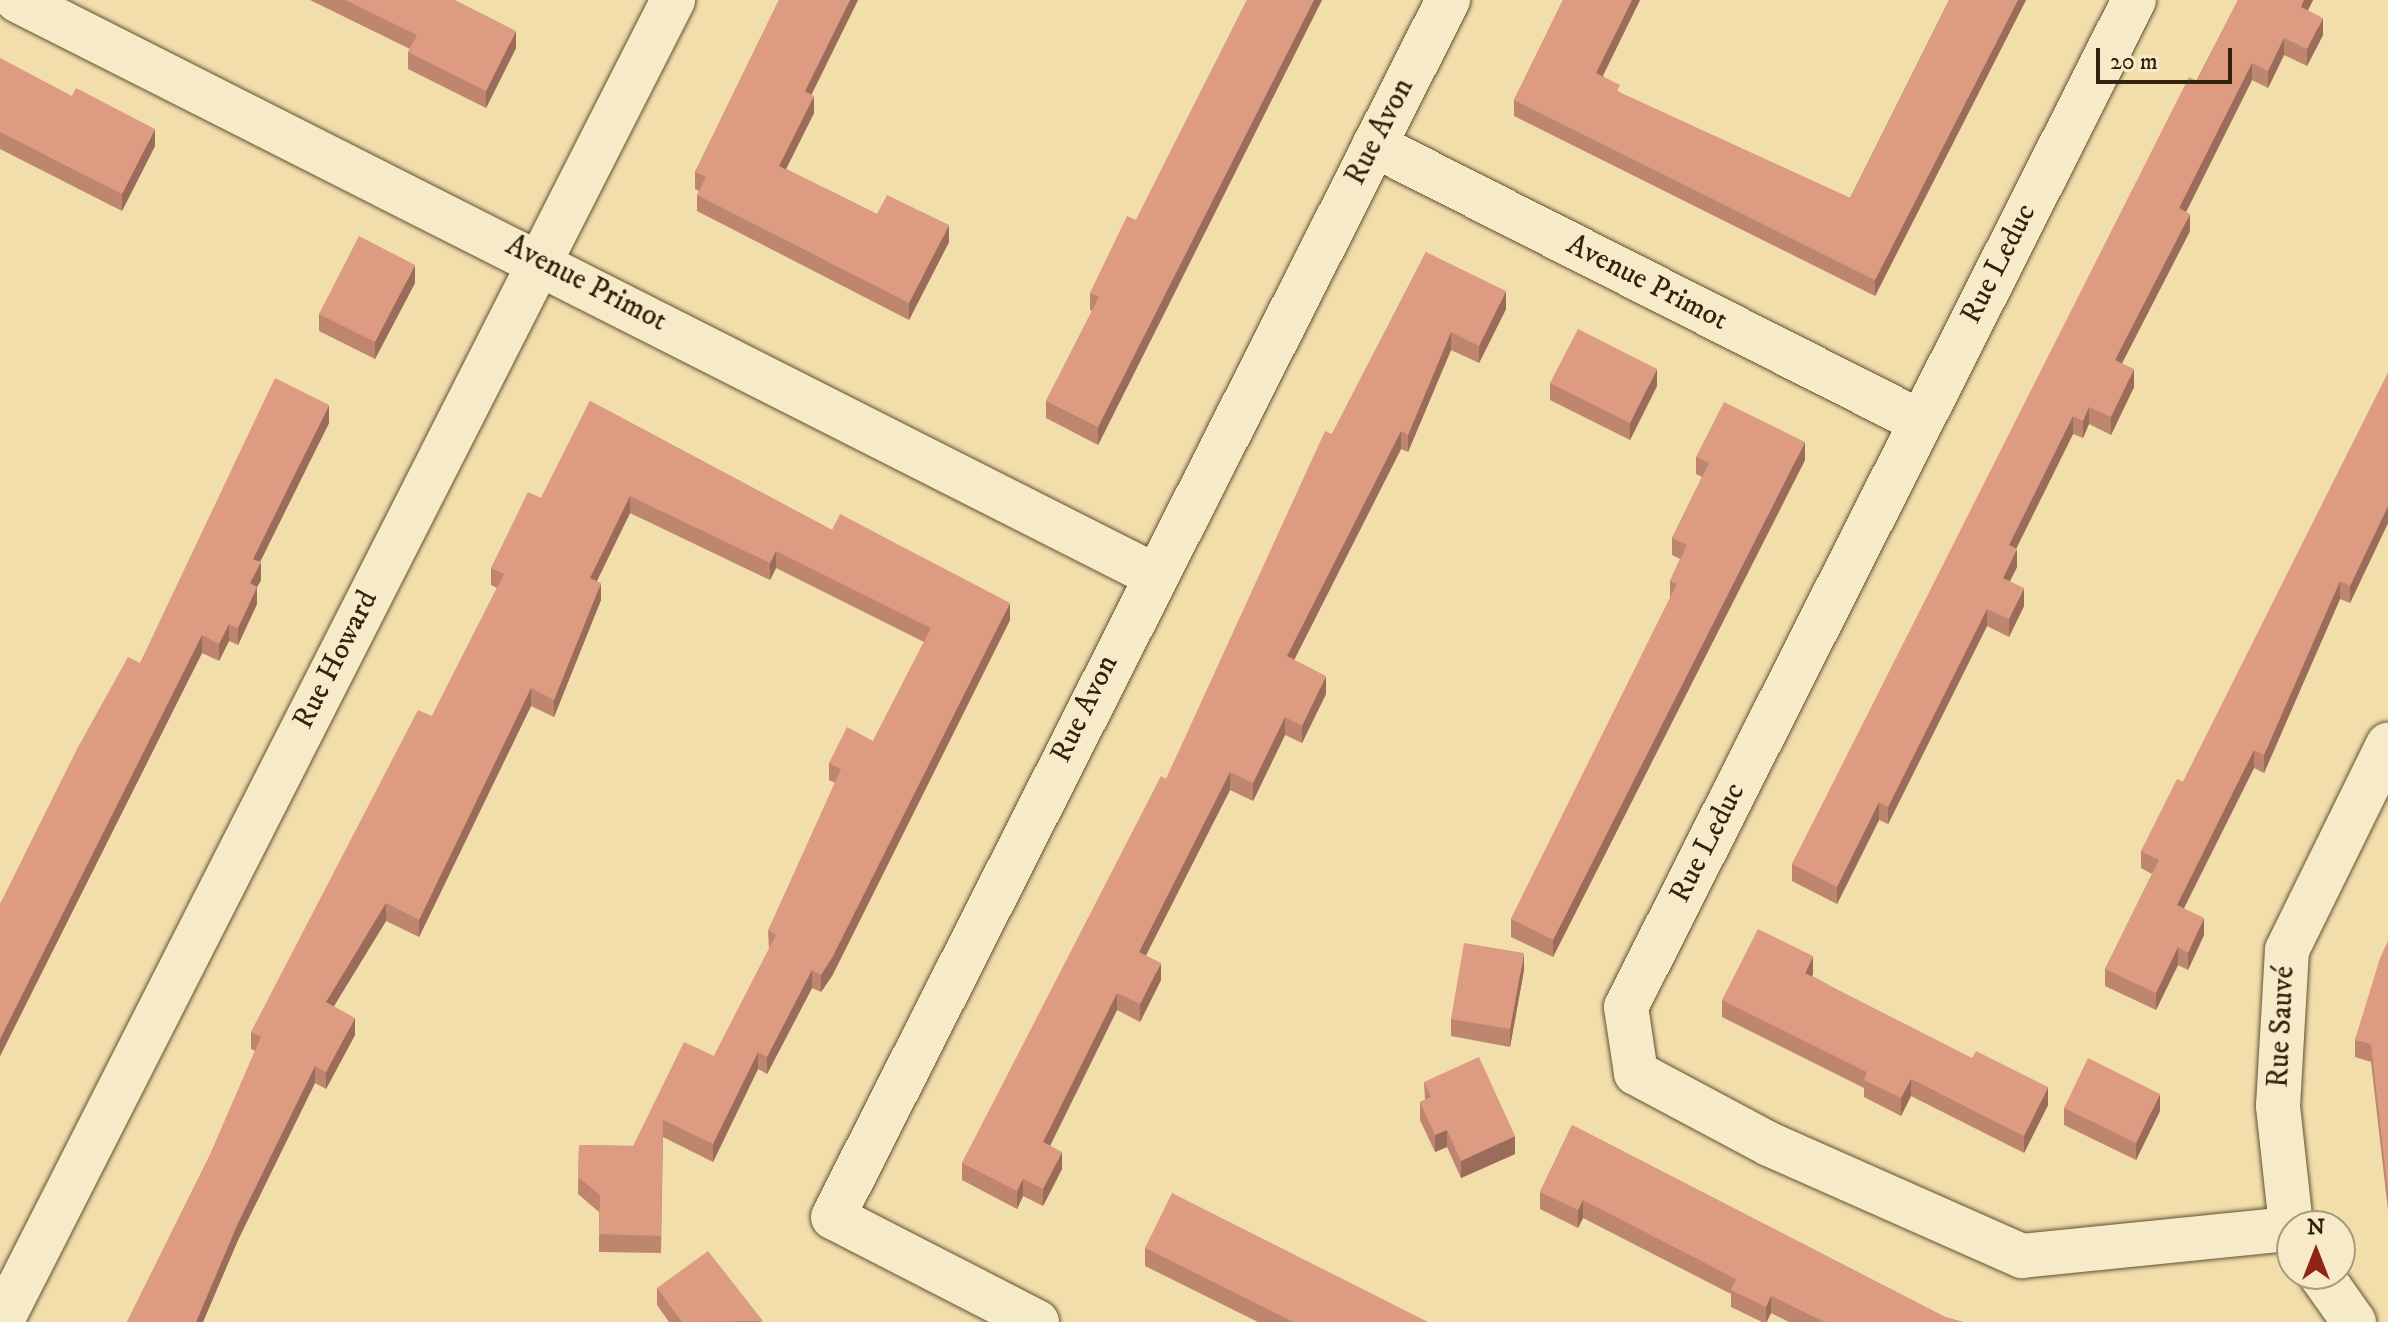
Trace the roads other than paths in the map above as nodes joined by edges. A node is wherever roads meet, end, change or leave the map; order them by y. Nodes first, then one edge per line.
1 (17, 0) edge
2 (673, 0) edge
3 (1448, 0) edge
4 (2134, 0) edge
5 (1374, 145) junction
6 (538, 259) junction
7 (1919, 421) junction
8 (1152, 574) junction
9 (2388, 745) edge
10 (2288, 1210) edge
11 (2276, 1233) edge
12 (2331, 1290) edge
13 (1, 1322) edge
14 (1037, 1322) edge
15 (2354, 1322) edge

1 - 6 street, Avenue Primot
2 - 6 street, Rue Howard
3 - 5 street, Rue Avon
4 - 7 street, Rue Leduc
5 - 7 street, Avenue Primot
5 - 8 street, Rue Avon
6 - 8 street, Avenue Primot
6 - 13 street, Rue Howard
7 - 11 street, Rue Leduc
8 - 14 street, Rue Avon
9 - 10 street, Rue Sauvé
12 - 15 street

